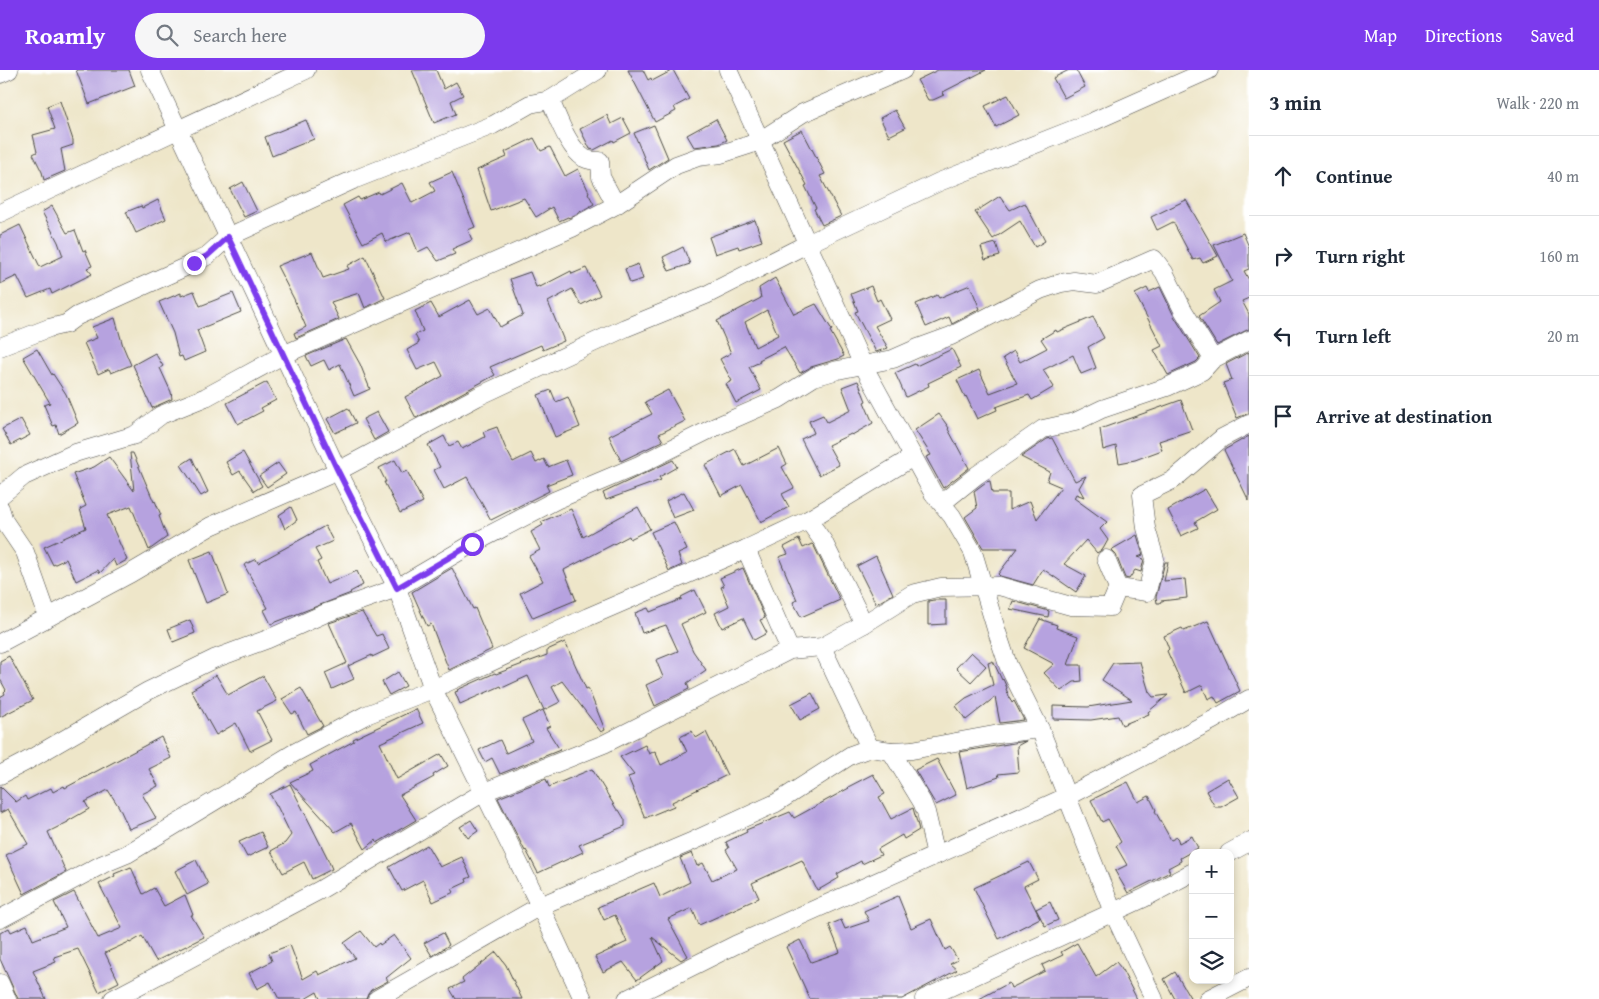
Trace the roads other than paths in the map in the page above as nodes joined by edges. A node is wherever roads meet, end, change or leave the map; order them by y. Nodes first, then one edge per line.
1 (9, 70) edge
2 (150, 70) edge
3 (306, 70) edge
4 (598, 70) edge
5 (728, 70) edge
6 (903, 70) edge
7 (1209, 70) edge
8 (0, 74) edge
9 (550, 100) junction
10 (179, 130) junction
11 (761, 140) junction
12 (616, 205) junction
13 (0, 213) edge
14 (228, 237) junction
15 (807, 244) junction
16 (1249, 340) edge
17 (0, 347) edge
18 (283, 355) junction
19 (1213, 359) junction
20 (862, 365) junction
21 (1249, 424) edge
22 (913, 457) junction
23 (338, 471) junction
24 (0, 496) edge
25 (942, 504) junction
26 (0, 508) edge
27 (808, 520) junction
28 (746, 549) junction
29 (1106, 559) dead end
30 (397, 588) junction
31 (984, 588) junction
32 (1118, 588) junction
33 (48, 617) junction
34 (864, 624) junction
35 (0, 643) edge
36 (822, 647) junction
37 (790, 650) junction
38 (433, 689) junction
39 (1249, 699) edge
40 (1040, 729) junction
41 (870, 748) junction
42 (891, 751) junction
43 (0, 775) edge
44 (484, 792) junction
45 (1066, 797) junction
46 (1249, 842) edge
47 (1234, 850) edge
48 (936, 855) junction
49 (1189, 874) edge
50 (540, 906) junction
51 (1113, 912) junction
52 (0, 919) edge
53 (1249, 978) edge
54 (0, 983) edge
55 (7, 999) edge
56 (113, 999) edge
57 (377, 999) edge
58 (583, 999) edge
59 (627, 999) edge
60 (924, 999) edge
61 (1154, 999) edge
62 (1208, 999) edge

1 - 8 street
2 - 10 street
3 - 10 street
4 - 9 street
5 - 11 street
6 - 11 street
7 - 15 street
9 - 12 street
9 - 14 street
10 - 13 street
10 - 14 street
11 - 12 street
11 - 15 street
12 - 18 street
14 - 17 street
14 - 18 street
15 - 20 street
15 - 23 street
16 - 19 street
18 - 23 street
18 - 24 street
19 - 20 street
19 - 25 street
20 - 22 street
20 - 30 street
21 - 32 street
22 - 25 street
22 - 27 street
23 - 30 street
23 - 33 street
25 - 31 street
26 - 33 street
27 - 28 street
27 - 34 street
28 - 37 street
28 - 38 street
29 - 32 street
30 - 38 street
30 - 43 street
31 - 32 street
31 - 34 street
31 - 40 street
33 - 35 street
34 - 36 street
36 - 37 street
36 - 41 street
37 - 44 street
38 - 44 street
38 - 52 street
39 - 45 street
40 - 42 street
40 - 45 street
41 - 42 street
41 - 50 street
42 - 48 street
44 - 50 street
44 - 56 street
45 - 48 street
45 - 51 street
46 - 47 street
48 - 59 street
49 - 51 street
50 - 57 street
50 - 58 street
51 - 60 street
51 - 61 street
53 - 62 street
54 - 55 street

